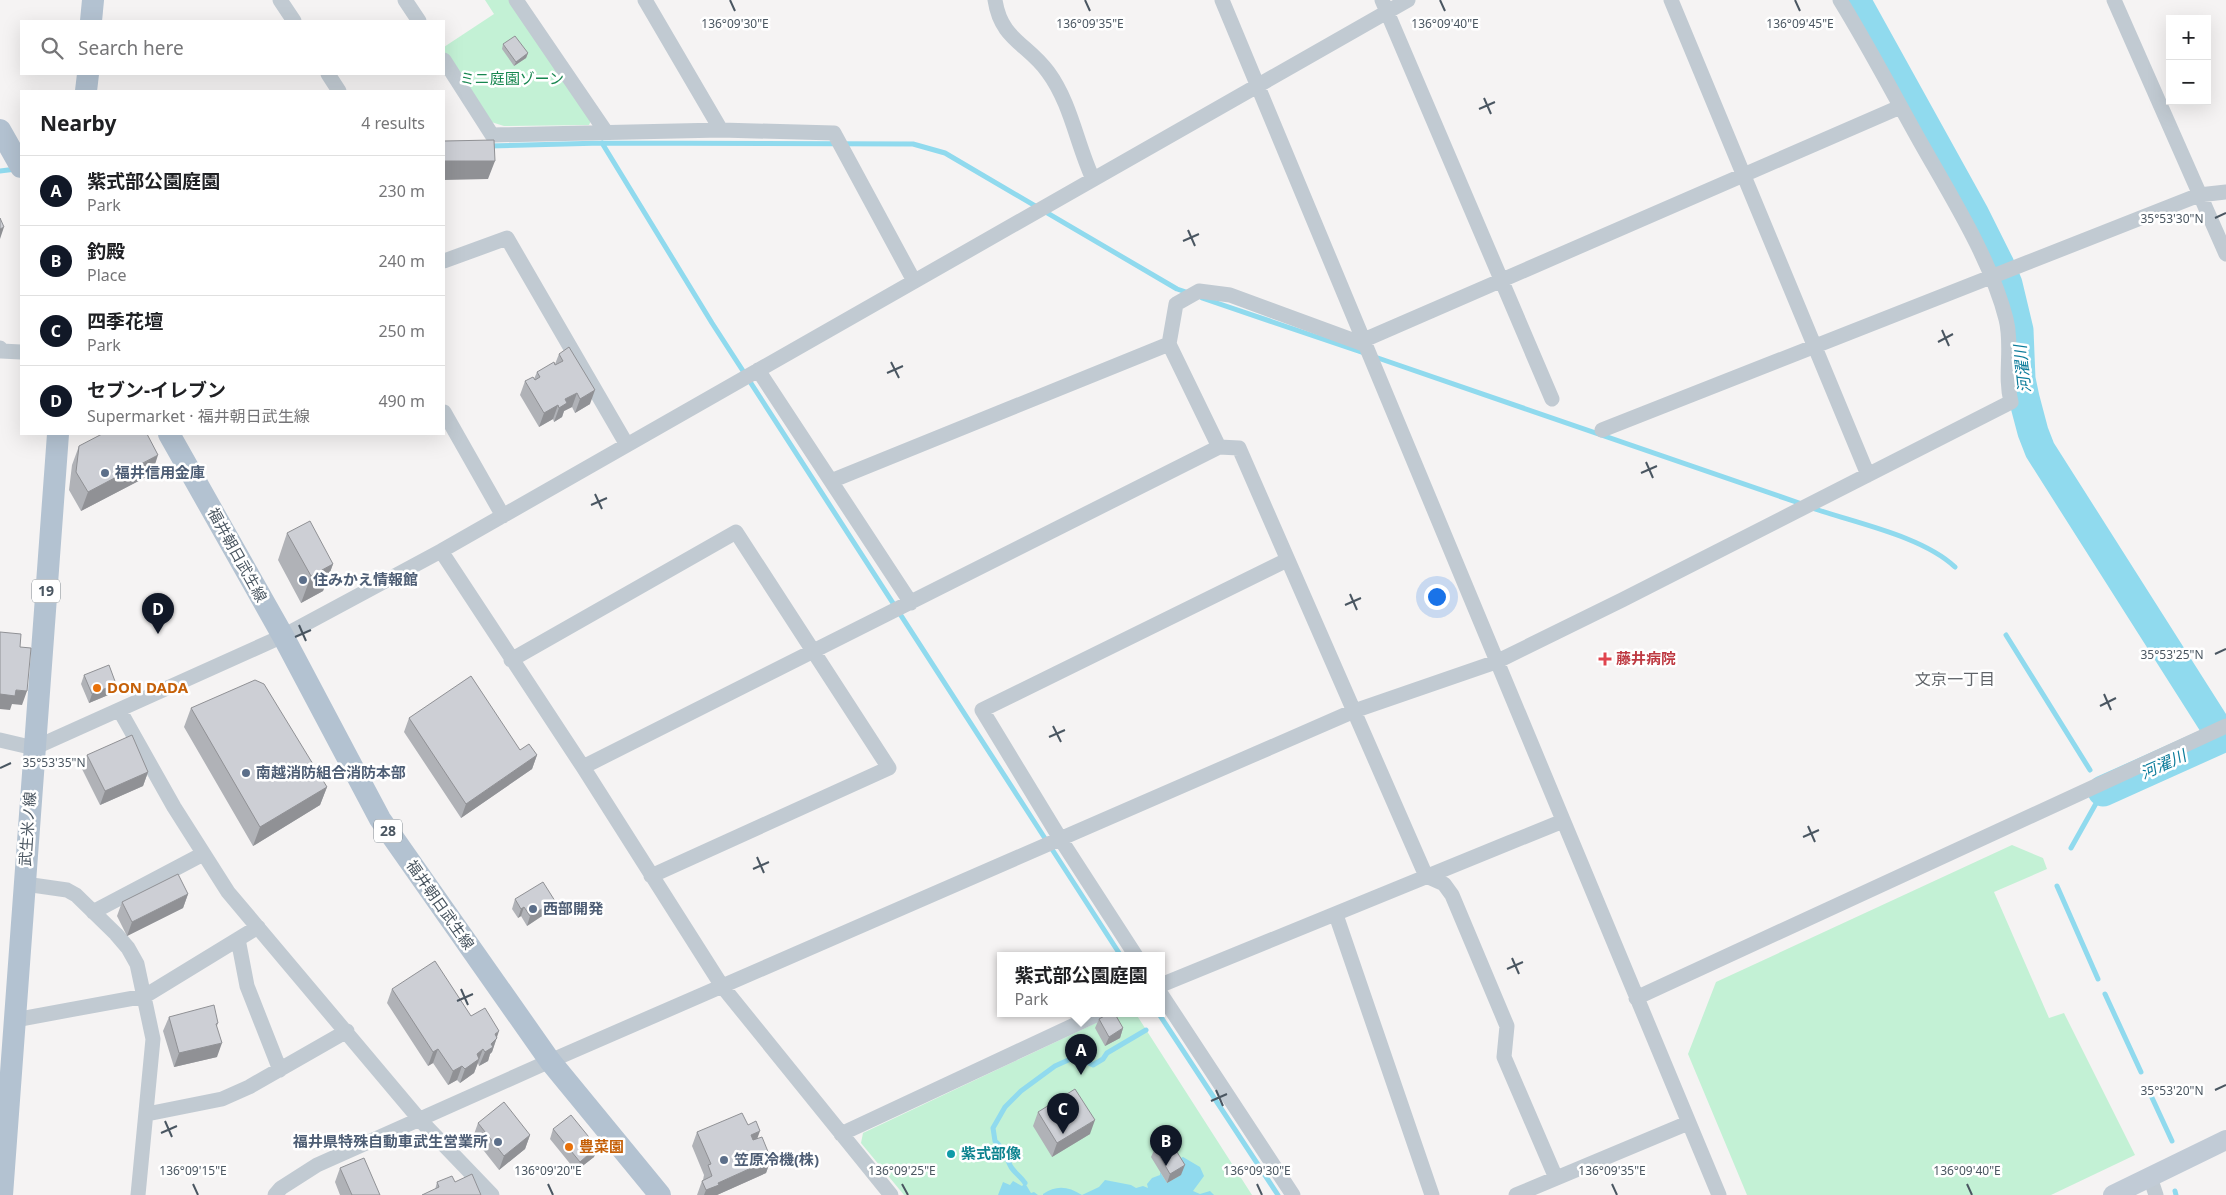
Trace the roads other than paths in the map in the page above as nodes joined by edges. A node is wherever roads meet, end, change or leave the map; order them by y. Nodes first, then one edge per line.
1 (93, 0) edge
2 (280, 0) edge
3 (405, 0) edge
4 (516, 0) edge
5 (645, 0) edge
6 (995, 0) edge
7 (1222, 0) edge
8 (1408, 0) edge
9 (1671, 0) edge
10 (1840, 0) edge
11 (2118, 1) edge
12 (1385, 6) edge
13 (91, 20) edge
14 (293, 20) edge
15 (418, 20) edge
16 (445, 62) edge
17 (88, 75) edge
18 (329, 75) edge
19 (1257, 87) junction
20 (86, 90) edge
21 (338, 90) edge
22 (1900, 107) junction
23 (0, 130) edge
24 (721, 130) junction
25 (606, 132) junction
26 (20, 165) edge
27 (1743, 174) junction
28 (1093, 179) junction
29 (2226, 192) edge
30 (2199, 194) junction
31 (2226, 254) edge
32 (445, 261) edge
33 (1991, 276) junction
34 (1500, 280) junction
35 (914, 281) junction
36 (1365, 343) junction
37 (1169, 344) junction
38 (1815, 346) junction
39 (0, 348) edge
40 (20, 352) edge
41 (758, 370) junction
42 (1552, 399) dead end
43 (445, 414) edge
44 (1602, 430) dead end
45 (58, 435) edge
46 (170, 435) edge
47 (627, 445) junction
48 (1219, 447) junction
49 (1868, 475) junction
50 (831, 481) junction
51 (503, 516) junction
52 (441, 551) junction
53 (1287, 560) junction
54 (911, 603) junction
55 (283, 636) junction
56 (815, 651) junction
57 (511, 660) junction
58 (1496, 662) junction
59 (120, 711) junction
60 (1354, 711) junction
61 (2226, 726) edge
62 (0, 740) edge
63 (34, 748) junction
64 (582, 767) junction
65 (1563, 821) junction
66 (1061, 840) junction
67 (202, 854) junction
68 (651, 876) junction
69 (1426, 876) junction
70 (25, 884) junction
71 (93, 912) junction
72 (1336, 915) junction
73 (258, 927) junction
74 (238, 939) junction
75 (1133, 952) edge
76 (1165, 982) edge
77 (722, 986) junction
78 (144, 996) junction
79 (1636, 998) junction
80 (1165, 1000) edge
81 (1092, 1017) edge
82 (15, 1020) junction
83 (347, 1031) junction
84 (550, 1061) junction
85 (280, 1070) junction
86 (147, 1114) junction
87 (420, 1120) junction
88 (1688, 1123) junction
89 (841, 1134) junction
90 (2226, 1140) edge
91 (1556, 1178) junction
92 (2153, 1186) edge
93 (2, 1195) edge
94 (138, 1195) edge
95 (275, 1195) edge
96 (492, 1195) edge
97 (660, 1195) edge
98 (891, 1195) edge
99 (1293, 1195) edge
100 (1432, 1195) edge
101 (1516, 1195) edge
102 (1719, 1195) edge
103 (2113, 1195) edge

1 - 13 main road
2 - 14 street
3 - 15 street
4 - 25 street
5 - 24 street
6 - 28 street
7 - 19 street
8 - 12 street
9 - 27 street
10 - 22 street
11 - 30 street
12 - 19 street
12 - 34 street
16 - 25 street
17 - 20 main road
18 - 21 street
19 - 28 street
19 - 36 street
22 - 27 street
22 - 33 street
23 - 26 main road
24 - 25 street
24 - 35 street
27 - 34 street
27 - 38 street
28 - 35 street
29 - 30 street
30 - 31 street
30 - 33 street
32 - 47 street
33 - 38 street
33 - 49 street
34 - 36 street
34 - 42 street
35 - 41 street
36 - 37 street
36 - 58 street
37 - 48 street
37 - 50 street
38 - 44 street
38 - 49 street
39 - 40 street
41 - 47 street
41 - 50 street
43 - 51 street
45 - 63 main road, 武生米ノ線 / 19
46 - 55 main road, 福井朝日武生線 / 28
47 - 51 street
48 - 53 street
48 - 54 street
49 - 58 street
50 - 54 street
51 - 52 street
52 - 55 street
52 - 57 street
53 - 60 street
53 - 66 street
54 - 56 street
55 - 59 street
55 - 84 main road, 福井朝日武生線 / 28
56 - 57 street
56 - 64 street
56 - 68 street
57 - 64 street
58 - 60 street
58 - 65 street
59 - 63 street
59 - 67 street
60 - 66 street
60 - 69 street
61 - 79 street
62 - 63 street
63 - 70 main road, 武生米ノ線 / 19
64 - 68 street
65 - 69 street
65 - 79 street
66 - 75 street
66 - 77 street
67 - 71 street
67 - 73 street
68 - 77 street
69 - 72 street
69 - 91 street
70 - 71 street
70 - 82 main road, 武生米ノ線 / 19
71 - 78 street
72 - 76 street
72 - 100 street
73 - 74 street
73 - 83 street
74 - 78 street
74 - 85 street
77 - 84 street
77 - 89 street
78 - 82 street
78 - 86 street
79 - 88 street
80 - 99 street
81 - 89 street
82 - 93 main road, 武生米ノ線 / 19
83 - 85 street
83 - 87 street
84 - 87 street
84 - 97 main road, 福井朝日武生線 / 28
85 - 86 street
86 - 94 street
87 - 95 street
87 - 96 street
88 - 91 street
88 - 102 street
89 - 98 street
90 - 92 street
91 - 101 street
92 - 103 street

